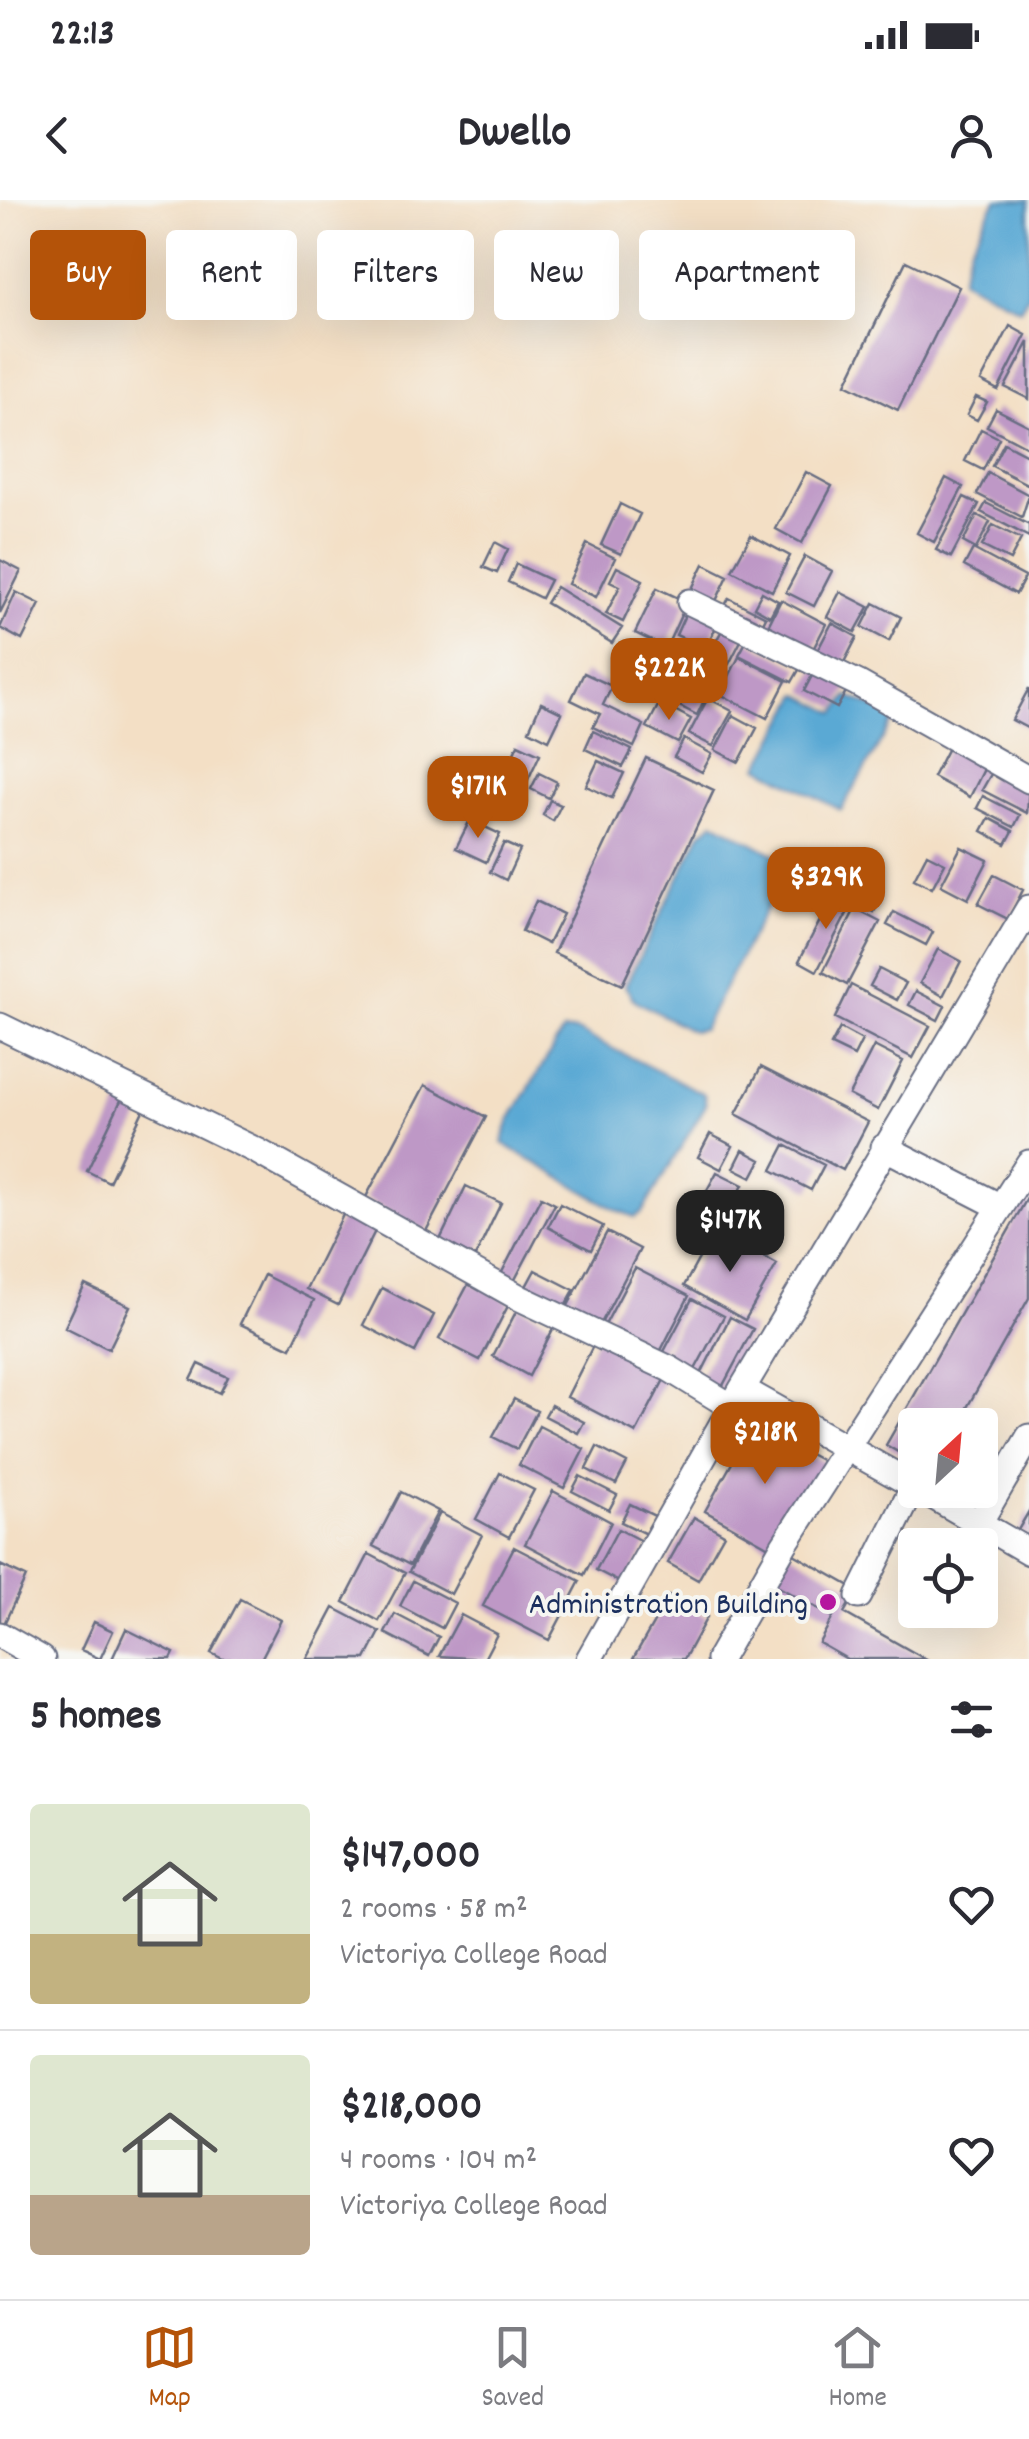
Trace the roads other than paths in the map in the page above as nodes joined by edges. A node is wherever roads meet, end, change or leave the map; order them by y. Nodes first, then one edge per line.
1 (690, 602) dead end
2 (1029, 780) edge
3 (1029, 908) edge
4 (0, 1026) edge
5 (884, 1147) junction
6 (1029, 1162) edge
7 (1001, 1207) junction
8 (737, 1398) junction
9 (1029, 1437) edge
10 (847, 1446) junction
11 (898, 1476) edge
12 (904, 1508) edge
13 (952, 1508) edge
14 (979, 1524) junction
15 (1029, 1552) edge
16 (859, 1596) dead end
17 (0, 1635) edge
18 (42, 1659) edge
19 (589, 1659) edge
20 (719, 1659) edge

1 - 2 street
3 - 5 street
4 - 8 street
5 - 7 street
5 - 8 street
6 - 7 street
7 - 10 street
8 - 10 street
8 - 19 street
9 - 14 street
10 - 11 street
10 - 20 street
12 - 16 street
13 - 14 street
14 - 15 street
17 - 18 street

